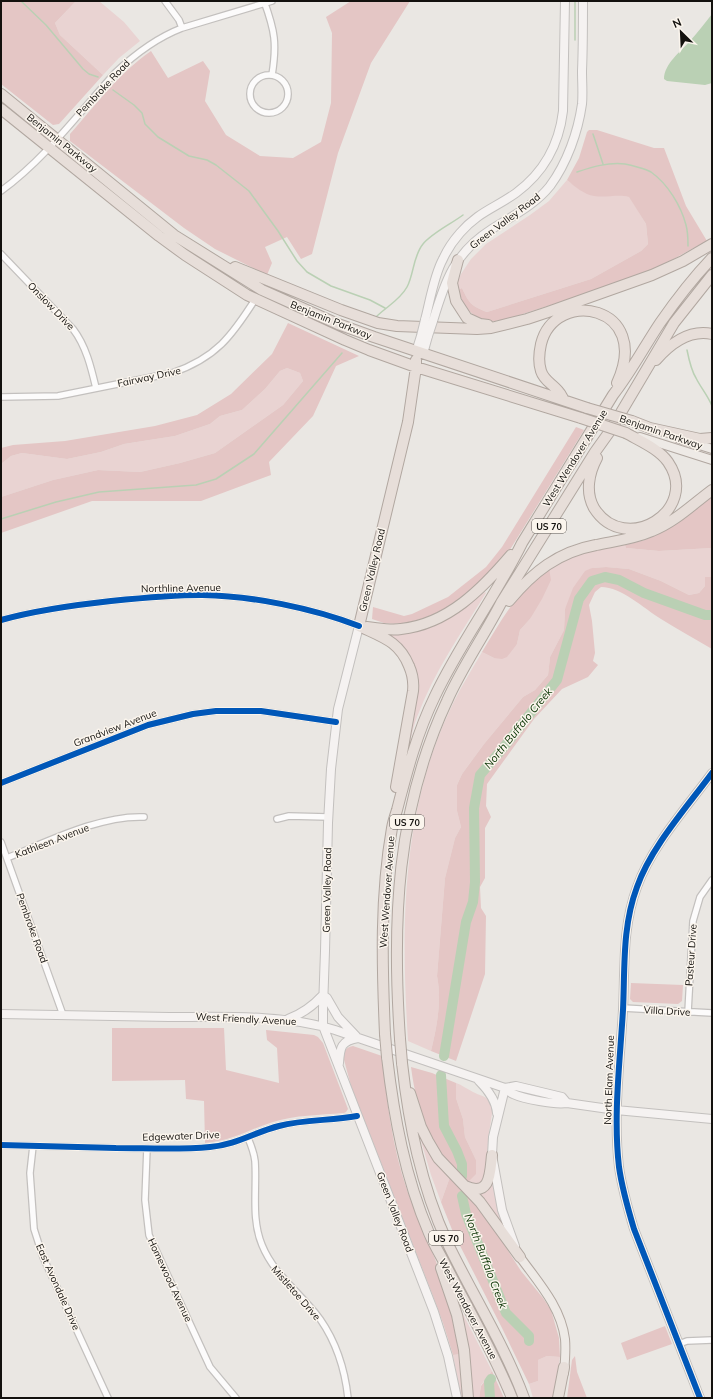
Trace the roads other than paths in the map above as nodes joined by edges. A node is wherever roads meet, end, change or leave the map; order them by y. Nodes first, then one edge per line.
1 (165, 1) edge
2 (272, 1) edge
3 (565, 1) edge
4 (584, 1) edge
5 (264, 2) edge
6 (182, 28) junction
7 (272, 75) junction
8 (1, 94) edge
9 (1, 109) edge
10 (57, 139) junction
11 (49, 147) junction
12 (1, 191) edge
13 (712, 244) edge
14 (1, 254) edge
15 (208, 256) junction
16 (712, 258) edge
17 (458, 260) junction
18 (712, 275) edge
19 (262, 290) junction
20 (255, 299) junction
21 (429, 320) junction
22 (510, 324) junction
23 (712, 334) edge
24 (419, 353) junction
25 (416, 367) junction
26 (647, 370) junction
27 (96, 388) junction
28 (613, 395) junction
29 (1, 397) edge
30 (564, 400) junction
31 (650, 428) junction
32 (610, 431) junction
33 (626, 433) junction
34 (712, 438) edge
35 (712, 449) edge
36 (712, 460) edge
37 (712, 490) edge
38 (522, 543) junction
39 (1, 620) edge
40 (491, 623) junction
41 (359, 626) junction
42 (336, 722) junction
43 (712, 773) edge
44 (1, 783) edge
45 (144, 817) dead end
46 (328, 817) junction
47 (277, 819) dead end
48 (392, 826) junction
49 (1, 842) edge
50 (7, 858) junction
51 (712, 880) edge
52 (323, 995) junction
53 (623, 1008) junction
54 (688, 1012) junction
55 (712, 1013) edge
56 (1, 1014) edge
57 (62, 1015) junction
58 (283, 1020) junction
59 (323, 1026) junction
60 (358, 1038) junction
61 (403, 1065) junction
62 (339, 1068) junction
63 (477, 1079) junction
64 (505, 1088) junction
65 (616, 1110) junction
66 (357, 1116) junction
67 (498, 1118) junction
68 (712, 1119) edge
69 (248, 1138) junction
70 (1, 1144) edge
71 (33, 1146) junction
72 (147, 1148) junction
73 (492, 1155) junction
74 (464, 1185) junction
75 (429, 1234) junction
76 (520, 1258) junction
77 (712, 1340) edge
78 (679, 1344) junction
79 (564, 1367) junction
80 (108, 1398) edge
81 (236, 1398) edge
82 (348, 1398) edge
83 (457, 1398) edge
84 (468, 1398) edge
85 (512, 1398) edge
86 (524, 1398) edge
87 (558, 1398) edge
88 (562, 1398) edge
89 (700, 1398) edge

1 - 6 street
2 - 5 street, Pembroke Road
3 - 21 main road, Green Valley Road
4 - 17 main road, Green Valley Road
5 - 6 street, Pembroke Road
5 - 7 street
6 - 10 street, Pembroke Road
7 - 7 street
8 - 10 highway, Benjamin Parkway
9 - 11 highway, Benjamin Parkway
10 - 11 street, Pembroke Road
10 - 15 highway, Benjamin Parkway
11 - 12 street, Pembroke Road
11 - 20 highway, Benjamin Parkway
13 - 22 highway
14 - 27 street, Onslow Drive
15 - 19 highway, Benjamin Parkway
15 - 22 highway
16 - 28 highway, West Wendover Avenue / US 70
17 - 21 main road, Green Valley Road
17 - 22 highway
18 - 26 highway, West Wendover Avenue / US 70
19 - 20 street, Fairway Drive
19 - 24 highway, Benjamin Parkway
20 - 25 highway, Benjamin Parkway
20 - 27 street, Fairway Drive
21 - 24 main road, Green Valley Road, bridge
23 - 26 highway
24 - 25 highway, Green Valley Road
24 - 30 highway, Benjamin Parkway
25 - 33 highway, Benjamin Parkway, bridge
25 - 41 highway, Green Valley Road
26 - 32 highway, West Wendover Avenue / US 70
27 - 29 street, Fairway Drive
28 - 30 highway
28 - 38 highway, West Wendover Avenue / US 70
30 - 31 highway, Benjamin Parkway, bridge
31 - 34 highway
31 - 35 main road, Benjamin Parkway
32 - 33 highway
32 - 40 highway, West Wendover Avenue / US 70
33 - 36 main road, Benjamin Parkway
37 - 40 highway
38 - 41 highway
38 - 48 highway, West Wendover Avenue / US 70
39 - 41 street, Northline Avenue
40 - 61 highway, West Wendover Avenue / US 70, bridge
41 - 42 main road, Green Valley Road
41 - 48 highway
42 - 44 street, Grandview Avenue
42 - 46 main road, Green Valley Road
43 - 53 main road, North Elam Avenue
45 - 50 street, Kathleen Avenue
46 - 47 street
46 - 52 main road, Green Valley Road
48 - 75 highway, West Wendover Avenue / US 70, bridge
49 - 50 street, Pembroke Road
50 - 57 street, Pembroke Road
51 - 54 street, Pasteur Drive
52 - 58 main road
52 - 59 main road, Green Valley Road
52 - 60 main road
53 - 54 street, Villa Drive
53 - 65 main road, North Elam Avenue
54 - 55 street, Villa Drive
56 - 57 main road, West Friendly Avenue
57 - 58 main road, West Friendly Avenue
58 - 59 main road, West Friendly Avenue
59 - 60 main road, West Friendly Avenue
59 - 62 main road, Green Valley Road
60 - 62 main road
60 - 63 main road, West Friendly Avenue
61 - 74 highway
61 - 86 highway, West Wendover Avenue / US 70
62 - 66 main road, Green Valley Road
63 - 64 main road, West Friendly Avenue
63 - 67 main road
64 - 65 main road, West Friendly Avenue
64 - 67 main road
65 - 68 main road, West Friendly Avenue
65 - 78 main road, North Elam Avenue
66 - 69 street, Edgewater Drive
66 - 83 main road, Green Valley Road
67 - 73 main road
69 - 72 street, Edgewater Drive
69 - 82 street, Mistletoe Drive
70 - 71 street, Edgewater Drive
71 - 72 street, Edgewater Drive
71 - 80 street, East Avondale Drive
72 - 81 street, Homewood Avenue
73 - 74 highway
73 - 76 main road
74 - 76 highway
75 - 84 highway
75 - 85 highway, West Wendover Avenue / US 70
76 - 79 main road
77 - 78 street
78 - 89 main road, North Elam Avenue
79 - 87 highway
79 - 88 main road

